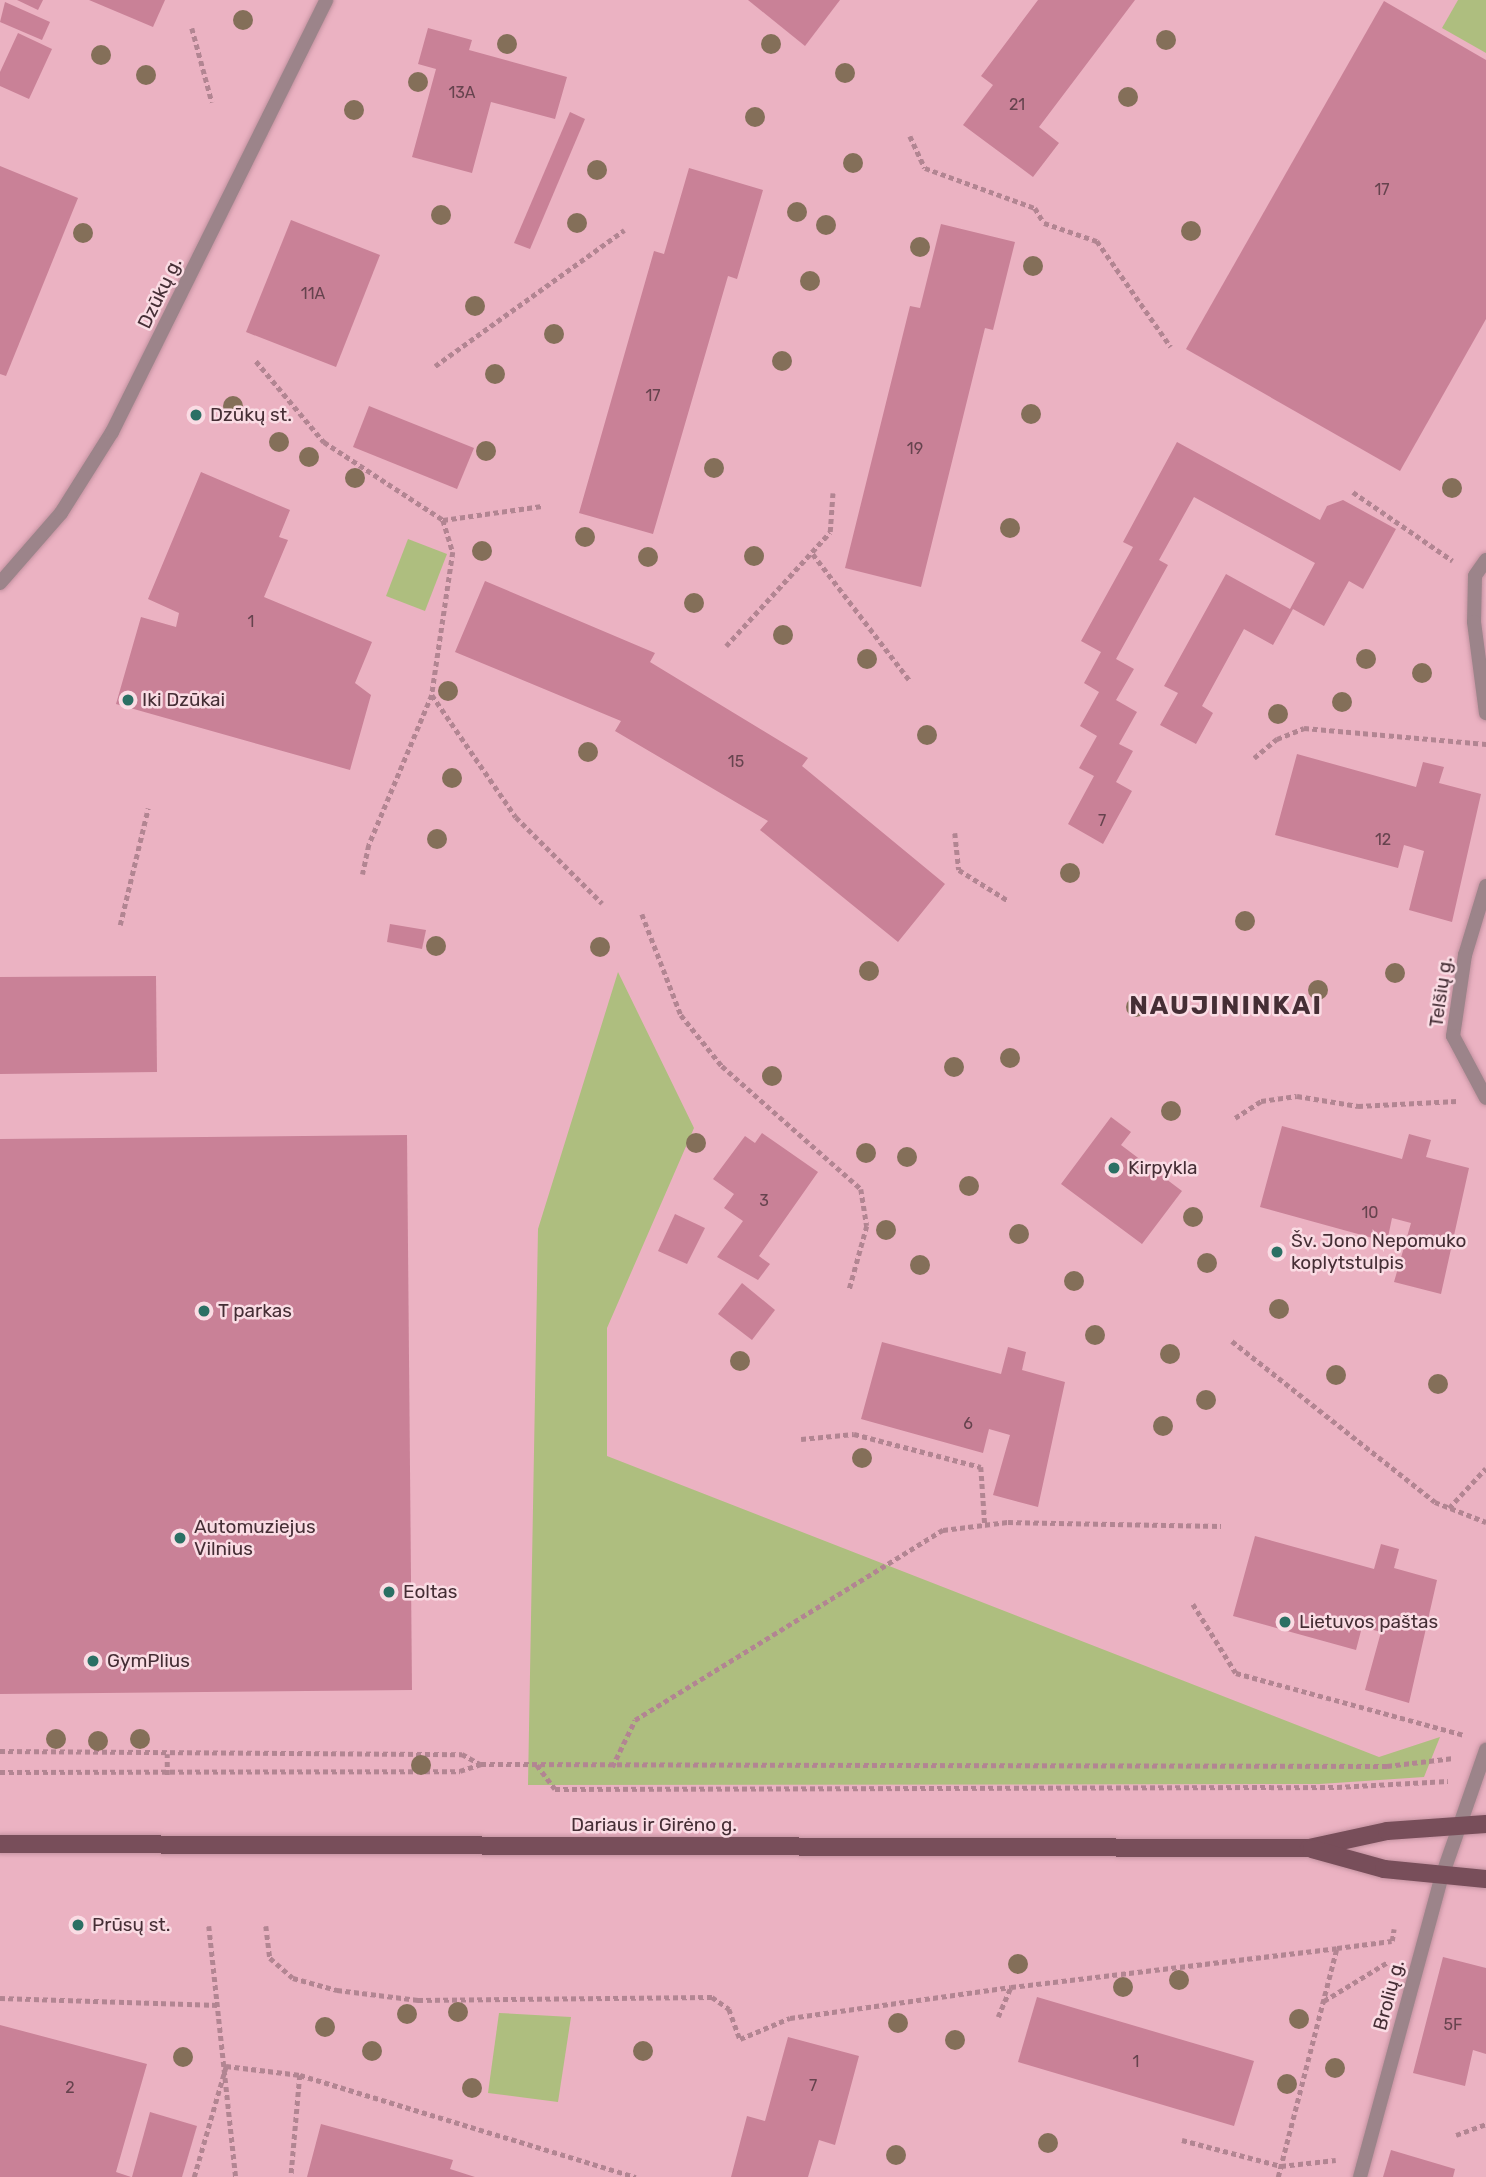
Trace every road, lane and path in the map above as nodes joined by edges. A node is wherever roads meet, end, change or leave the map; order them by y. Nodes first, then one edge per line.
1 (326, 0) edge
2 (192, 28) dead end
3 (212, 102) dead end
4 (910, 136) dead end
5 (624, 230) dead end
6 (1171, 347) dead end
7 (256, 361) dead end
8 (435, 366) dead end
9 (1353, 492) dead end
10 (833, 493) dead end
11 (542, 506) dead end
12 (443, 520) junction
13 (813, 554) junction
14 (1486, 560) edge
15 (1475, 576) junction
16 (0, 583) edge
17 (726, 646) dead end
18 (911, 682) dead end
19 (432, 695) junction
20 (1486, 713) edge
21 (1486, 744) edge
22 (1254, 758) dead end
23 (148, 808) dead end
24 (955, 833) dead end
25 (363, 874) dead end
26 (1486, 886) edge
27 (1007, 900) dead end
28 (602, 903) dead end
29 (642, 914) dead end
30 (120, 925) dead end
31 (1486, 1098) edge
32 (1461, 1101) dead end
33 (1235, 1118) dead end
34 (849, 1291) dead end
35 (1232, 1341) dead end
36 (802, 1439) dead end
37 (1486, 1468) edge
38 (1449, 1508) junction
39 (1486, 1522) edge
40 (985, 1525) junction
41 (1221, 1526) dead end
42 (1193, 1604) dead end
43 (1468, 1736) dead end
44 (0, 1751) edge
45 (1485, 1752) edge
46 (167, 1754) junction
47 (481, 1764) junction
48 (537, 1765) junction
49 (612, 1767) junction
50 (0, 1772) edge
51 (167, 1775) junction
52 (1446, 1781) dead end
53 (1457, 1823) junction
54 (1486, 1824) edge
55 (0, 1844) edge
56 (1309, 1848) junction
57 (1441, 1879) junction
58 (1486, 1880) edge
59 (209, 1926) dead end
60 (266, 1926) dead end
61 (1394, 1929) dead end
62 (1392, 1941) junction
63 (1337, 1948) junction
64 (1011, 1987) junction
65 (0, 1998) edge
66 (1323, 2002) junction
67 (219, 2005) junction
68 (998, 2017) dead end
69 (226, 2066) junction
70 (300, 2075) junction
71 (1486, 2124) edge
72 (1456, 2135) dead end
73 (1182, 2140) dead end
74 (1365, 2157) junction
75 (1281, 2166) junction
76 (194, 2177) edge
77 (236, 2177) edge
78 (291, 2177) edge
79 (636, 2177) edge
80 (1278, 2177) edge
81 (1360, 2177) edge

1 - 16 street, Dzūkų g.
2 - 3 path
4 - 6 path
5 - 8 path
7 - 12 path
9 - 15 path
10 - 13 path
11 - 12 path
12 - 19 path
13 - 17 path
13 - 18 path
14 - 15 street
15 - 20 street
19 - 25 path
19 - 28 path
21 - 22 path
23 - 30 path
24 - 27 path
26 - 31 street, Telšių g.
29 - 34 path
32 - 33 path
35 - 38 path
36 - 40 path
37 - 38 path
38 - 39 path
40 - 41 path
40 - 49 path
42 - 43 path
44 - 46 path
45 - 49 path
45 - 53 street
46 - 47 path
46 - 51 path
47 - 48 path
47 - 51 path
48 - 49 path
48 - 52 path
50 - 51 path
53 - 54 main road, Dariaus ir Girėno g.
53 - 56 main road, Dariaus ir Girėno g.
53 - 57 street, Brolių g.
55 - 56 main road, Dariaus ir Girėno g.
56 - 57 main road, Dariaus ir Girėno g.
57 - 58 main road, Dariaus ir Girėno g.
57 - 74 street, Brolių g.
59 - 67 path
60 - 64 path
61 - 62 path
62 - 63 path
62 - 66 path
63 - 64 path
63 - 66 path
64 - 68 path
65 - 67 path
66 - 75 path
67 - 69 path
69 - 70 path
69 - 76 path
69 - 77 path
70 - 78 path
70 - 79 path
71 - 72 path
73 - 75 path
74 - 75 path
74 - 81 street, Brolių g.
75 - 80 path

